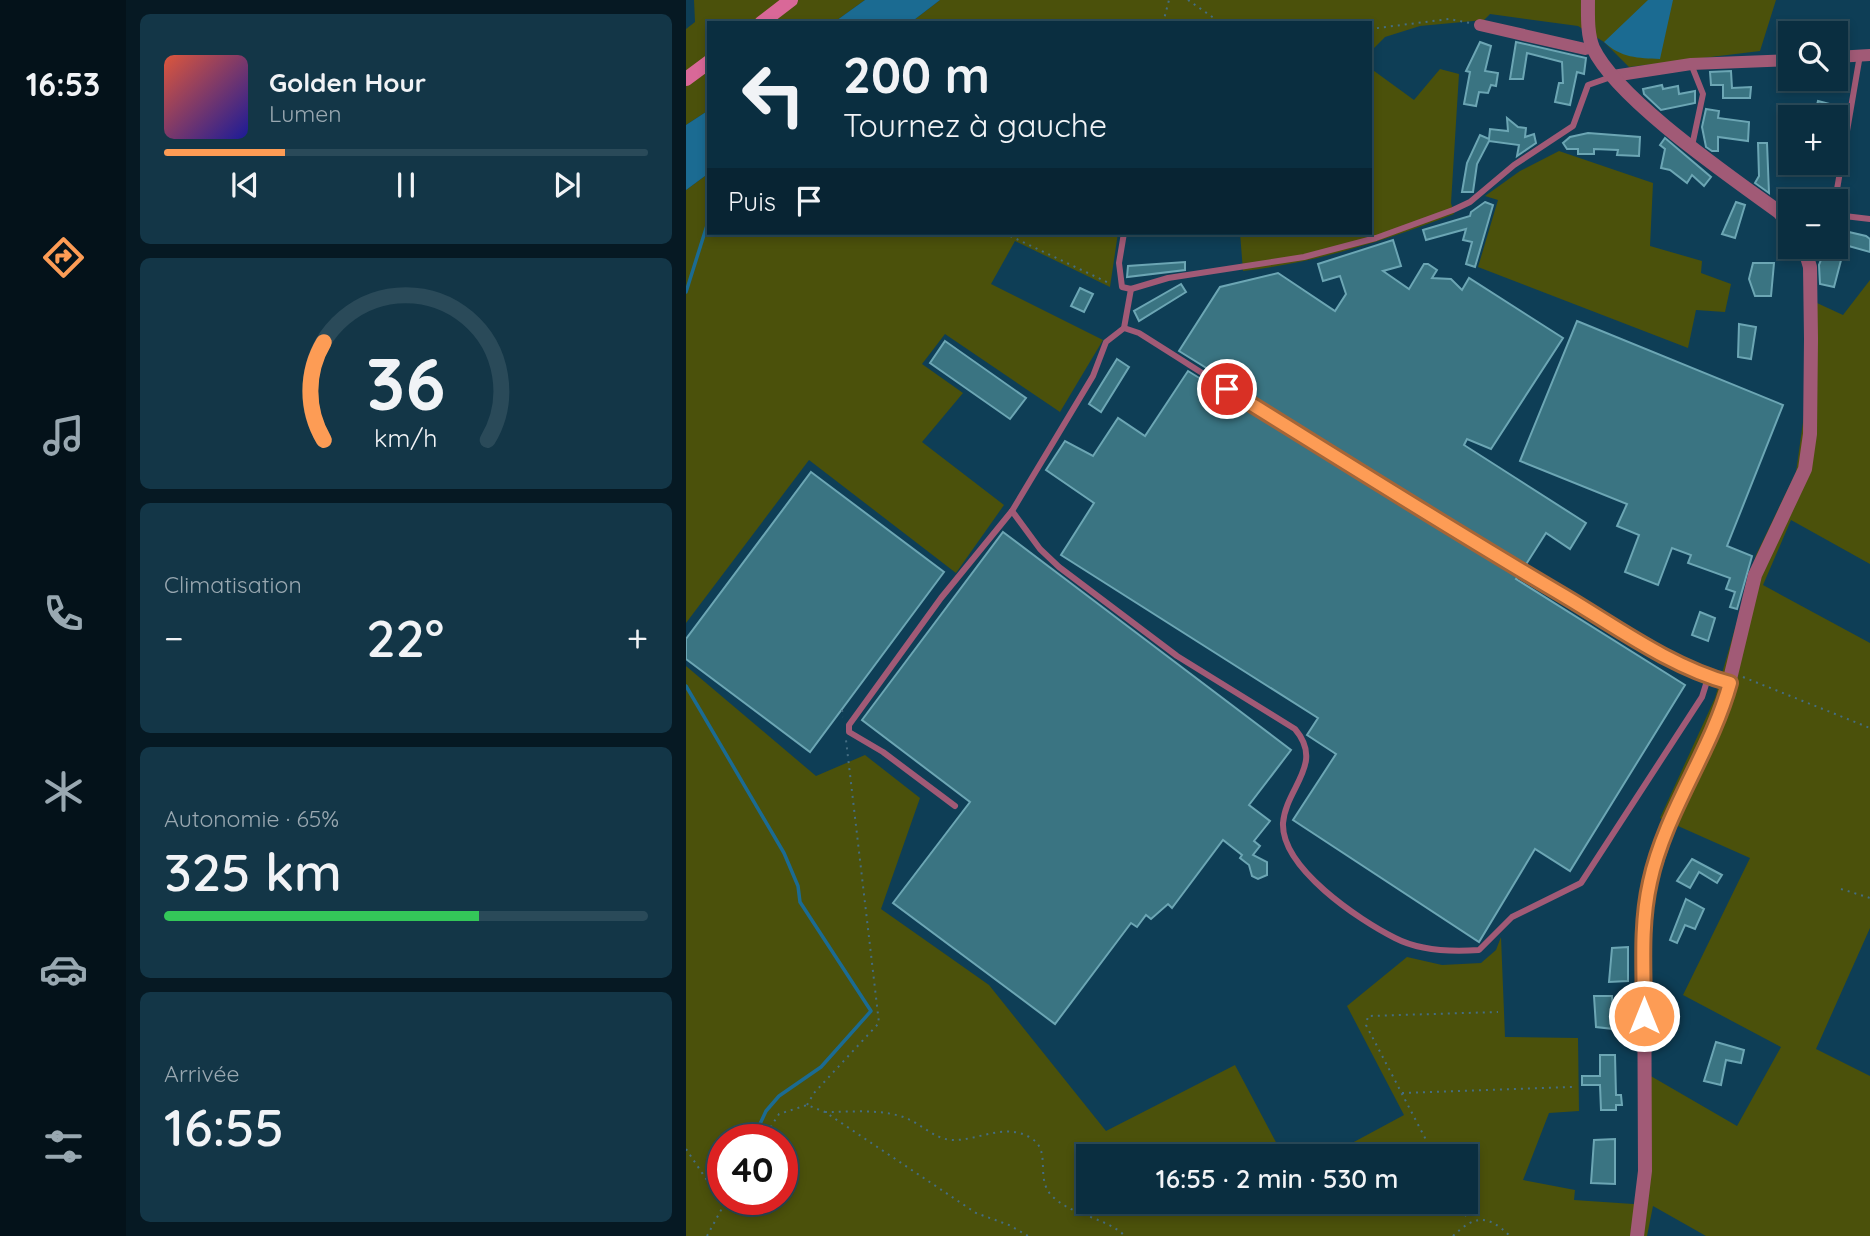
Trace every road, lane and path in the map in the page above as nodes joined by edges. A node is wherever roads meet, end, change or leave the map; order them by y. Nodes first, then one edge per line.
1 (792, 0) edge
2 (1169, 0) edge
3 (1188, 0) edge
4 (1588, 0) edge
5 (764, 21) edge
6 (1164, 21) edge
7 (1218, 21) edge
8 (1480, 24) joint
9 (1372, 29) edge
10 (1593, 47) junction
11 (1865, 55) edge
12 (1778, 60) edge
13 (707, 63) edge
14 (1691, 64) junction
15 (1613, 76) junction
16 (686, 79) edge
17 (1692, 146) junction
18 (1837, 189) edge
19 (1778, 211) edge
20 (1848, 216) edge
21 (1870, 219) edge
22 (1008, 235) edge
23 (1124, 235) edge
24 (1809, 259) edge
25 (1122, 287) junction
26 (1131, 289) junction
27 (1124, 328) junction
28 (1012, 510) junction
29 (1708, 678) junction
30 (1731, 678) junction
31 (842, 710) dead end
32 (844, 723) dead end
33 (1870, 728) edge
34 (846, 737) dead end
35 (955, 806) dead end
36 (1841, 889) dead end
37 (1870, 898) edge
38 (1498, 1013) dead end
39 (1573, 1087) dead end
40 (1402, 1093) junction
41 (807, 1105) junction
42 (825, 1112) junction
43 (773, 1124) edge
44 (1428, 1144) edge
45 (686, 1149) edge
46 (707, 1180) edge
47 (1465, 1214) edge
48 (718, 1215) edge
49 (1468, 1221) junction
50 (707, 1236) edge
51 (1028, 1236) edge
52 (1125, 1236) edge
53 (1453, 1236) edge
54 (1510, 1236) edge
55 (1637, 1236) edge

1 - 5 main road
2 - 6 path
3 - 7 path
4 - 10 street
8 - 9 path
8 - 10 street
10 - 15 street
11 - 18 lane
12 - 14 street
13 - 16 main road
14 - 15 street
14 - 17 lane
15 - 17 street
15 - 26 lane
17 - 19 street
20 - 21 lane
22 - 25 path
23 - 25 lane
24 - 30 street
25 - 26 lane
26 - 27 lane
27 - 28 lane
27 - 29 lane
28 - 29 lane
28 - 35 lane
29 - 30 lane
30 - 33 path
30 - 55 street
31 - 32 path
34 - 41 path
36 - 37 path
38 - 40 path
39 - 40 path
40 - 44 path
41 - 42 path
41 - 43 path
42 - 51 path
42 - 52 path
45 - 46 path
47 - 49 path
48 - 50 path
49 - 53 path
49 - 54 path

